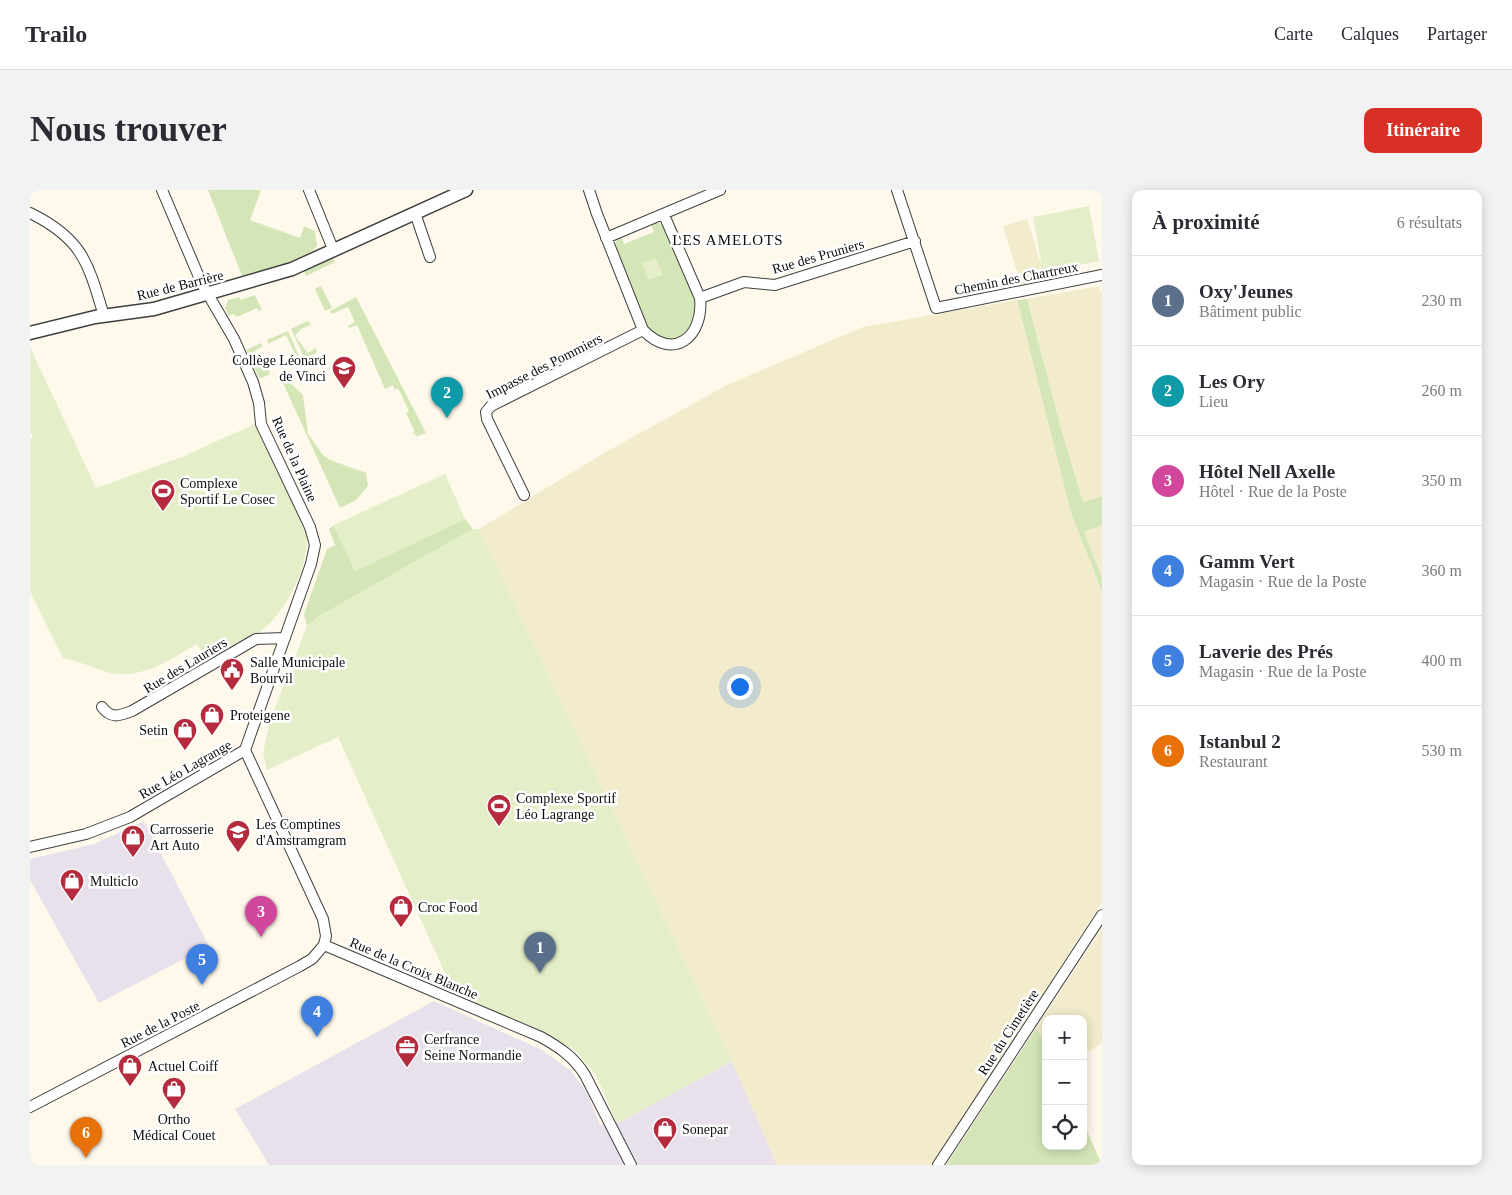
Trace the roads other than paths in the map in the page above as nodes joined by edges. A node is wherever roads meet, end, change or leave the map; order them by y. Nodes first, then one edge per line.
1 (162, 190) edge
2 (309, 190) edge
3 (466, 190) edge
4 (589, 190) edge
5 (720, 190) edge
6 (897, 190) edge
7 (30, 213) edge
8 (415, 213) junction
9 (664, 214) junction
10 (606, 238) junction
11 (915, 241) junction
12 (333, 249) junction
13 (430, 257) dead end
14 (1102, 275) edge
15 (208, 293) junction
16 (700, 298) junction
17 (104, 316) junction
18 (644, 330) junction
19 (30, 333) edge
20 (524, 495) dead end
21 (293, 612) joint
22 (285, 638) junction
23 (102, 707) dead end
24 (245, 750) junction
25 (30, 847) edge
26 (1102, 915) edge
27 (324, 945) junction
28 (30, 1107) edge
29 (631, 1165) edge
30 (938, 1165) edge

1 - 15 street, Rue de la Plaine
2 - 12 street
3 - 8 street, Rue de Barrière
4 - 10 street
5 - 9 street
6 - 11 street
7 - 17 street
8 - 12 street, Rue de Barrière
8 - 13 street
9 - 10 street
9 - 16 street
10 - 18 street
11 - 14 street, Chemin des Chartreux
11 - 16 street, Rue des Pruniers
12 - 15 street, Rue de Barrière
15 - 17 street, Rue de Barrière
15 - 21 street, Rue de la Plaine
16 - 18 street
17 - 19 street, Rue de Barrière
18 - 20 street, Impasse des Pommiers
21 - 22 street, Rue Léo Lagrange
22 - 23 street, Rue des Lauriers
22 - 24 street, Rue Léo Lagrange
24 - 25 street, Rue Léo Lagrange
24 - 27 street
26 - 30 street, Rue du Cimetière
27 - 28 street, Rue de la Poste
27 - 29 street, Rue de la Croix Blanche

